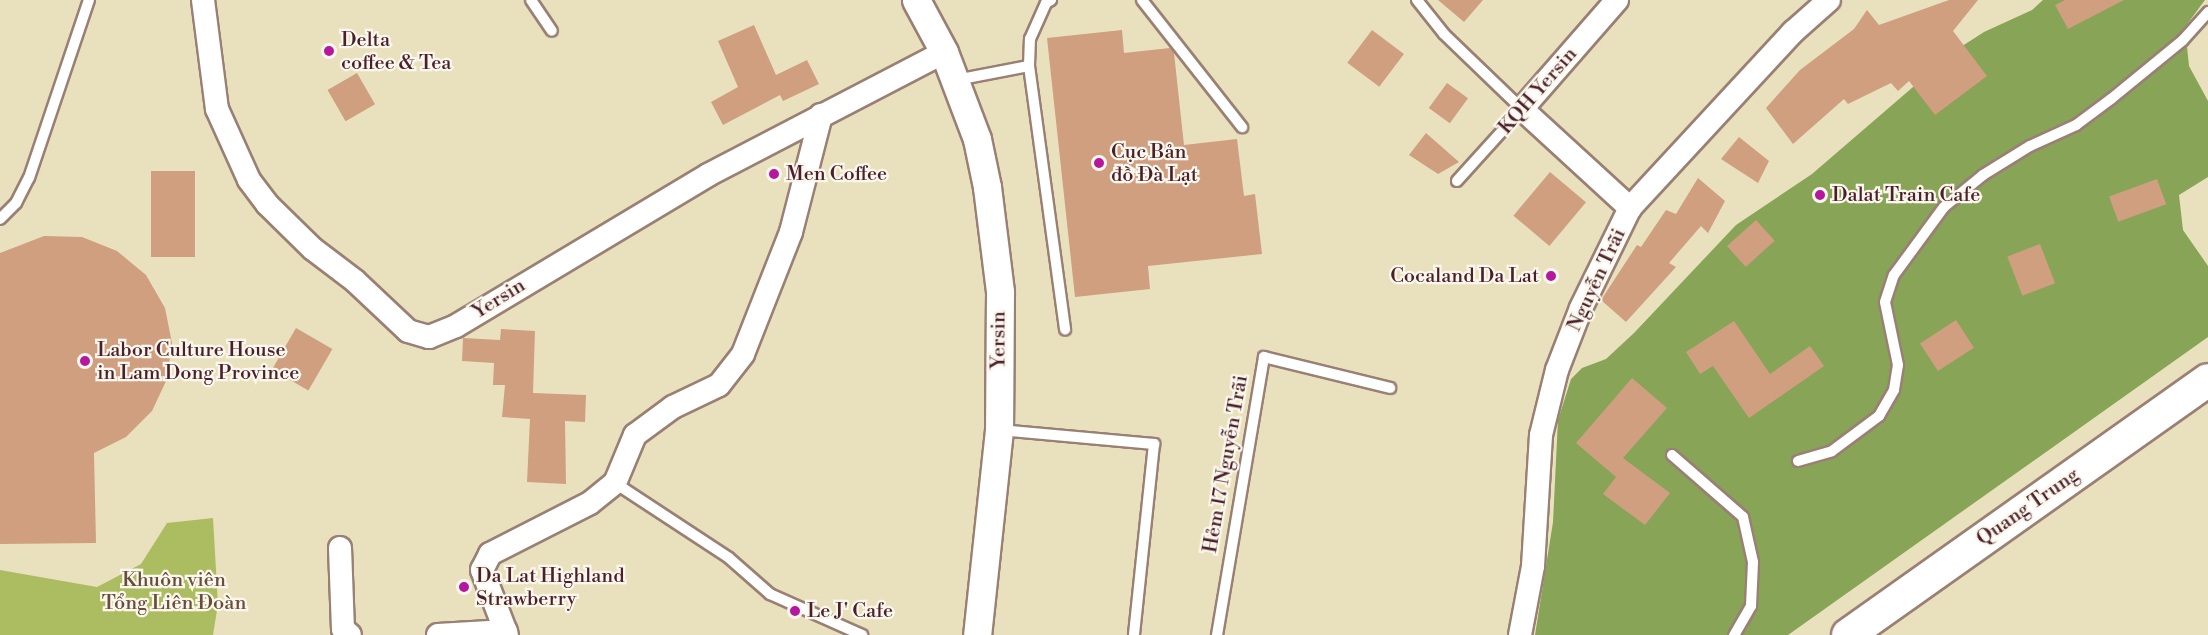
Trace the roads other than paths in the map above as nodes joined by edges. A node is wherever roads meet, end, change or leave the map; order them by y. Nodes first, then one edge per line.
1 (89, 0) edge
2 (203, 0) edge
3 (531, 0) edge
4 (916, 0) edge
5 (1051, 0) edge
6 (1142, 0) edge
7 (1417, 0) edge
8 (1617, 0) edge
9 (1829, 0) edge
10 (2208, 12) edge
11 (552, 31) dead end
12 (944, 52) junction
13 (1029, 66) junction
14 (956, 80) junction
15 (1522, 109) junction
16 (821, 116) junction
17 (1242, 127) dead end
18 (1457, 181) dead end
19 (1630, 208) junction
20 (0, 219) edge
21 (1065, 330) dead end
22 (2208, 380) edge
23 (1390, 388) dead end
24 (999, 430) junction
25 (1672, 455) dead end
26 (1798, 460) dead end
27 (615, 483) junction
28 (340, 548) dead end
29 (506, 633) edge
30 (350, 635) edge
31 (438, 635) edge
32 (861, 635) edge
33 (980, 635) edge
34 (1134, 635) edge
35 (1217, 635) edge
36 (1520, 635) edge
37 (1734, 635) edge
38 (1848, 635) edge

1 - 20 lane
2 - 16 street, Yersin
3 - 11 lane
4 - 12 street, Yersin
5 - 13 lane
6 - 17 lane
7 - 15 lane
8 - 15 street, KQH Yersin
9 - 19 street, Nguyễn Trãi
10 - 26 lane
12 - 14 street, Yersin
12 - 16 street, Yersin
13 - 14 lane
13 - 21 lane
14 - 24 street, Yersin
15 - 18 lane, KQH Yersin
15 - 19 street
16 - 27 street
19 - 36 street, Nguyễn Trãi
22 - 38 main road, Quang Trung
23 - 35 lane, Hẻm 17 Nguyễn Trãi
24 - 33 street, Yersin
24 - 34 lane
25 - 37 lane
27 - 29 street
27 - 32 lane
28 - 30 street
29 - 31 street

